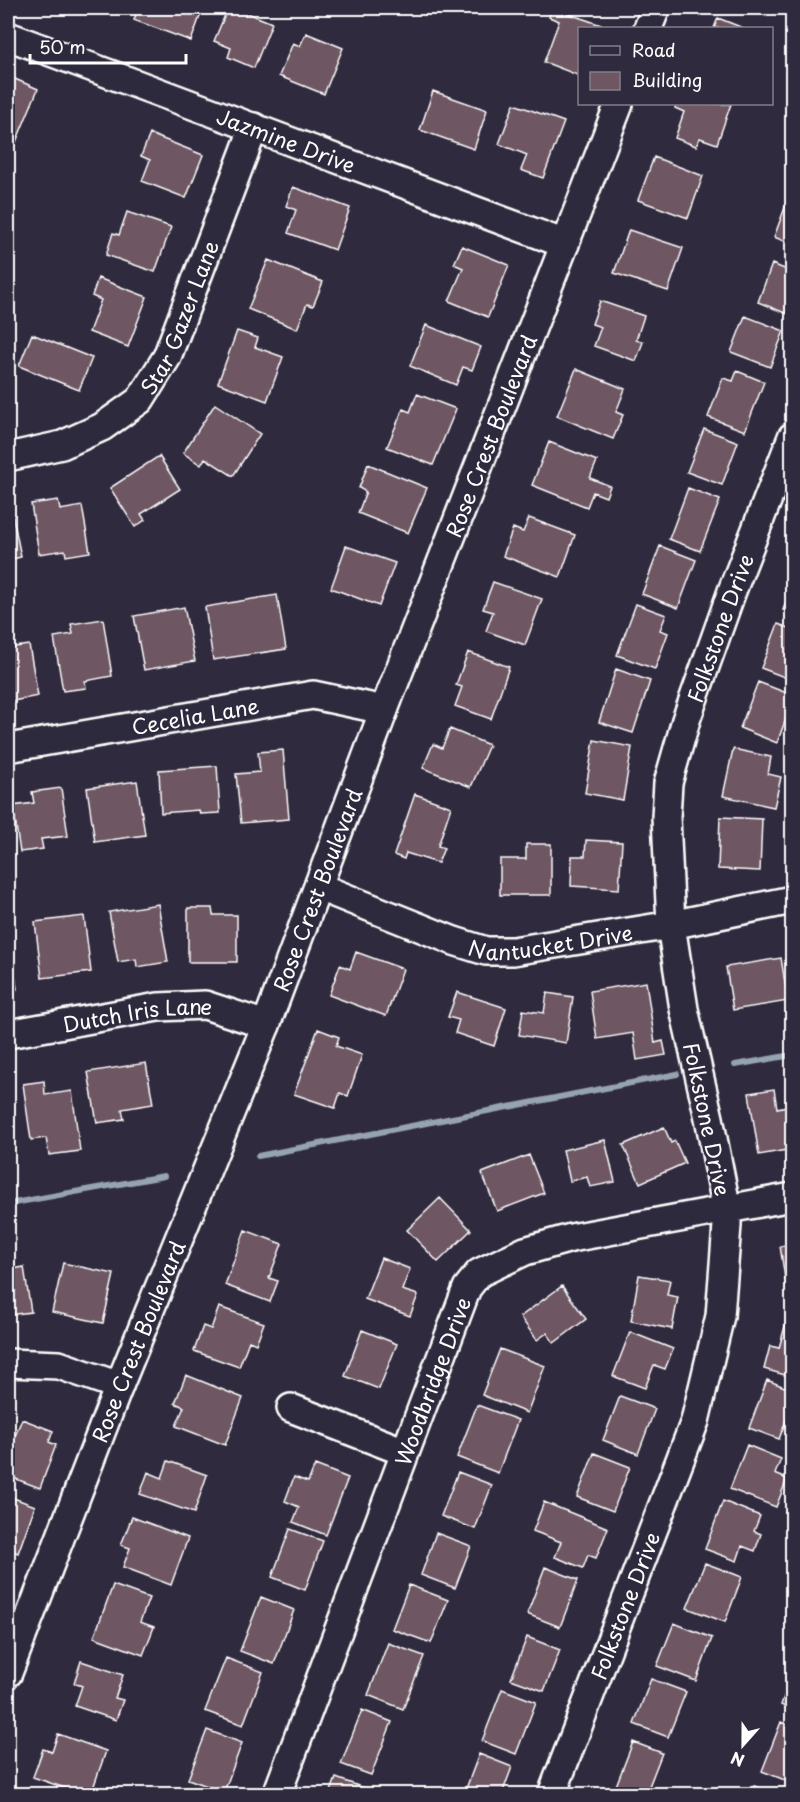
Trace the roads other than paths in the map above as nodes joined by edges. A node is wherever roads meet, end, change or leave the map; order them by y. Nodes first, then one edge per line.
1 (656, 8) edge
2 (648, 27) edge
3 (8, 36) edge
4 (619, 105) edge
5 (254, 127) junction
6 (565, 244) junction
7 (792, 437) edge
8 (8, 456) edge
9 (384, 710) junction
10 (8, 748) edge
11 (319, 887) junction
12 (792, 900) edge
13 (671, 925) junction
14 (266, 1025) junction
15 (8, 1034) edge
16 (792, 1197) edge
17 (727, 1210) junction
18 (8, 1363) edge
19 (119, 1386) junction
20 (291, 1408) dead end
21 (405, 1452) junction
22 (8, 1673) edge
23 (277, 1794) edge
24 (552, 1794) edge

1 - 2 street
3 - 5 street, Jazmine Drive
4 - 6 street, Rose Crest Boulevard
5 - 6 street, Jazmine Drive
5 - 8 street, Star Gazer Lane
6 - 9 street, Rose Crest Boulevard
7 - 13 street, Folkstone Drive
9 - 10 street, Cecelia Lane
9 - 11 street, Rose Crest Boulevard
11 - 13 street, Nantucket Drive
11 - 14 street, Rose Crest Boulevard
12 - 13 street, Nantucket Drive
13 - 17 street, Folkstone Drive
14 - 15 street, Dutch Iris Lane
14 - 19 street, Rose Crest Boulevard
16 - 17 street, Woodbridge Drive
17 - 21 street, Woodbridge Drive
17 - 24 street, Folkstone Drive
18 - 19 street
19 - 22 street, Rose Crest Boulevard
20 - 21 street
21 - 23 street, Woodbridge Drive

